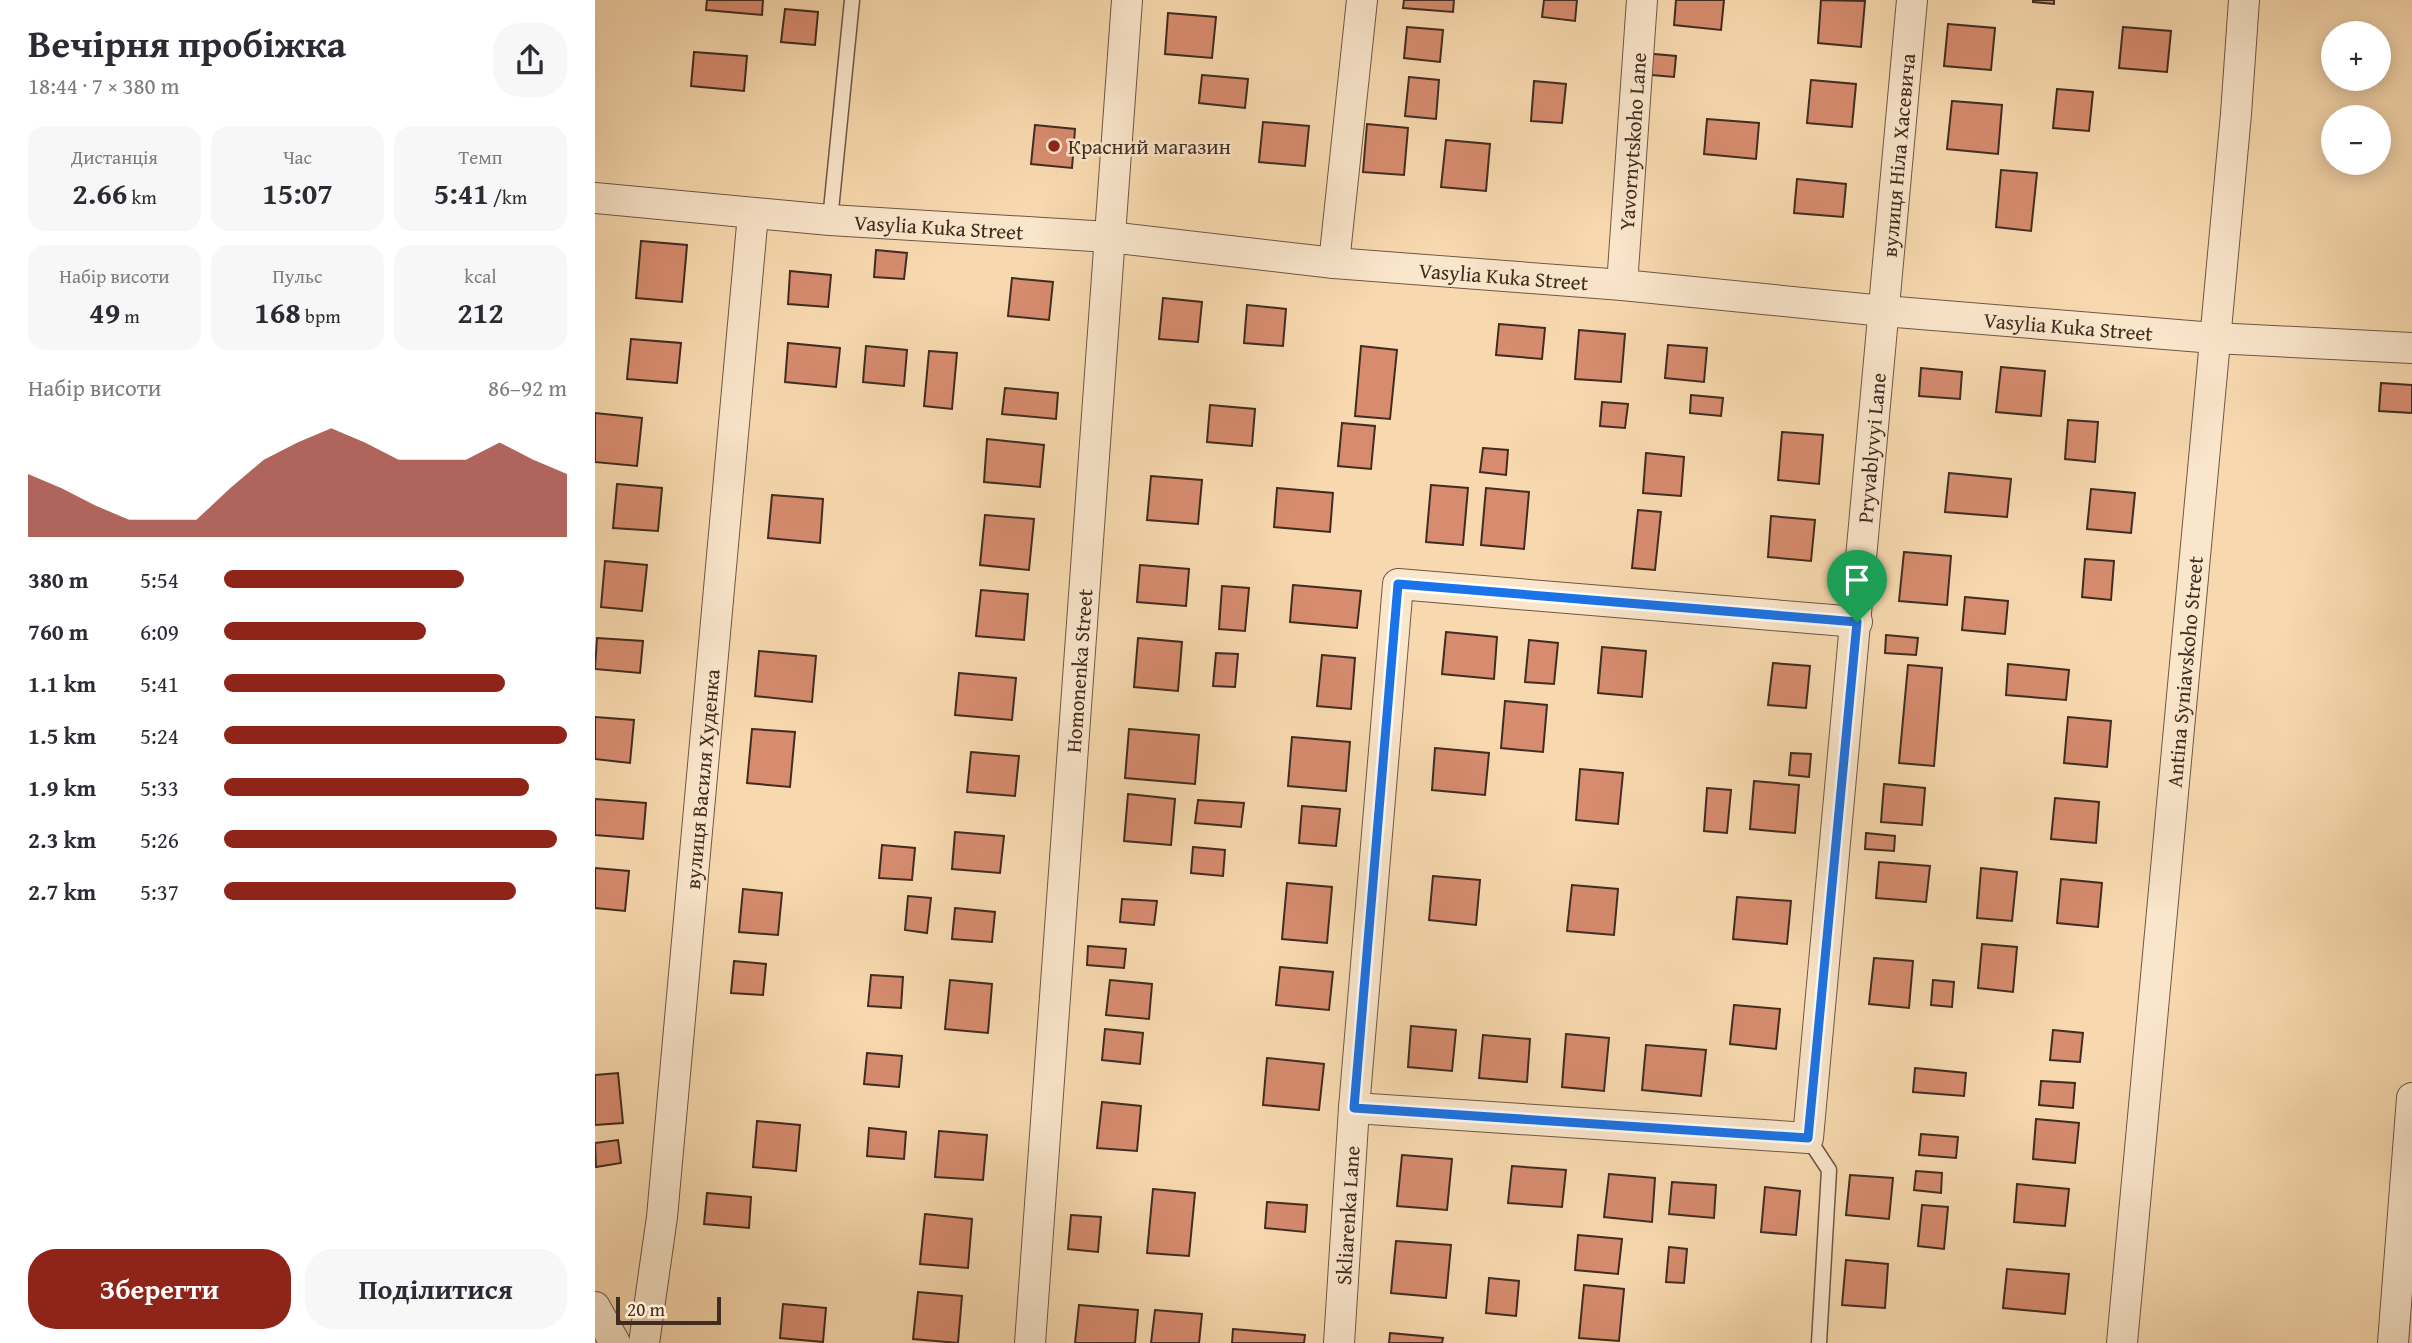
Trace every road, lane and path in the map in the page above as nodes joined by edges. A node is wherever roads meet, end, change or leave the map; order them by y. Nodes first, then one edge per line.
1 (852, 0) edge
2 (1128, 0) edge
3 (1362, 0) edge
4 (1642, 0) edge
5 (1912, 0) edge
6 (2244, 0) edge
7 (595, 198) edge
8 (753, 214) junction
9 (830, 220) junction
10 (1109, 237) junction
11 (1334, 263) junction
12 (1622, 285) junction
13 (1884, 311) junction
14 (2214, 338) junction
15 (2412, 348) edge
16 (1857, 622) junction
17 (2412, 1098) edge
18 (1354, 1108) junction
19 (1808, 1138) junction
20 (595, 1307) edge
21 (615, 1343) edge
22 (644, 1343) edge
23 (1030, 1343) edge
24 (1339, 1343) edge
25 (1819, 1343) edge
26 (2122, 1343) edge
27 (2393, 1343) edge

1 - 9 lane
2 - 10 street, Homonenka Street
3 - 11 street
4 - 12 street, Yavornytskoho Lane
5 - 13 street, вулиця Ніла Хасевича
6 - 14 street, Antina Syniavskoho Street
7 - 8 street, Vasylia Kuka Street
8 - 9 street, Vasylia Kuka Street
8 - 22 street, вулиця Василя Худенка
9 - 10 street, Vasylia Kuka Street
10 - 11 street, Vasylia Kuka Street
10 - 23 street, Homonenka Street
11 - 12 street, Vasylia Kuka Street
12 - 13 street, Vasylia Kuka Street
13 - 14 street, Vasylia Kuka Street
13 - 16 street, Pryvablyvyi Lane
14 - 15 street, Vasylia Kuka Street
14 - 26 street, Antina Syniavskoho Street
16 - 18 street, Skliarenka Lane
16 - 19 street, Pryvablyvyi Lane
17 - 27 street
18 - 19 street
18 - 24 street, Skliarenka Lane
19 - 25 lane
20 - 21 street

